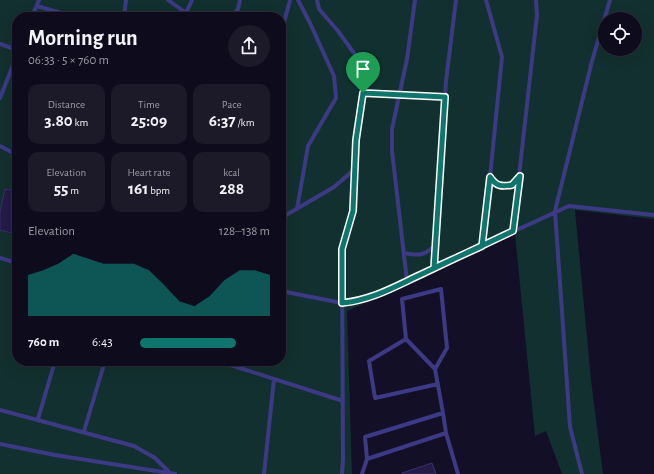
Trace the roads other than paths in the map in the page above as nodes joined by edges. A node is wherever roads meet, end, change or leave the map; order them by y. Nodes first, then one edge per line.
1 (39, 0) edge
2 (126, 0) edge
3 (168, 0) edge
4 (192, 0) edge
5 (240, 0) edge
6 (288, 0) edge
7 (298, 0) edge
8 (318, 0) edge
9 (415, 0) edge
10 (456, 0) edge
11 (486, 0) edge
12 (536, 0) edge
13 (610, 0) edge
14 (37, 6) junction
15 (34, 12) edge
16 (58, 12) edge
17 (125, 12) edge
18 (183, 12) edge
19 (188, 12) edge
20 (235, 12) edge
21 (286, 12) edge
22 (0, 44) edge
23 (12, 48) edge
24 (12, 68) edge
25 (363, 93) junction
26 (399, 95) junction
27 (445, 97) junction
28 (0, 98) edge
29 (0, 146) edge
30 (12, 152) edge
31 (355, 169) junction
32 (520, 176) junction
33 (490, 177) junction
34 (297, 209) junction
35 (555, 211) junction
36 (286, 215) edge
37 (654, 215) edge
38 (513, 231) junction
39 (436, 244) junction
40 (482, 246) junction
41 (404, 253) junction
42 (0, 258) edge
43 (12, 262) edge
44 (434, 268) junction
45 (407, 281) junction
46 (286, 292) edge
47 (342, 303) junction
48 (406, 339) junction
49 (53, 366) edge
50 (104, 366) edge
51 (234, 366) edge
52 (435, 369) junction
53 (274, 379) junction
54 (438, 384) junction
55 (343, 401) junction
56 (0, 410) edge
57 (443, 413) junction
58 (38, 419) junction
59 (84, 432) junction
60 (446, 433) junction
61 (0, 444) edge
62 (367, 459) junction
63 (172, 474) edge
64 (264, 474) edge
65 (342, 474) edge
66 (362, 474) edge
67 (458, 474) edge
68 (582, 474) edge

1 - 14 lane
2 - 17 lane
3 - 18 lane
4 - 19 lane
5 - 20 lane
6 - 21 lane
7 - 34 lane
8 - 25 lane
9 - 26 lane
10 - 27 lane
11 - 33 lane
12 - 32 lane
13 - 35 lane
14 - 15 lane
14 - 16 lane
22 - 23 lane
24 - 28 lane
25 - 26 lane
25 - 31 lane
26 - 27 lane
26 - 41 lane
27 - 39 lane
29 - 30 lane
31 - 34 lane
31 - 47 lane
32 - 33 lane
32 - 38 lane
33 - 40 lane
34 - 36 lane
35 - 37 lane
35 - 38 lane
35 - 68 lane
38 - 40 lane
39 - 41 lane
39 - 44 lane
40 - 44 lane
41 - 45 lane
42 - 43 lane
44 - 45 lane
45 - 47 lane
46 - 47 lane
47 - 55 lane
48 - 52 lane
48 - 52 lane
48 - 54 lane
49 - 58 lane
50 - 59 lane
51 - 53 lane
52 - 54 lane
53 - 55 lane
53 - 64 lane
54 - 57 lane
55 - 65 lane
56 - 58 lane
57 - 60 lane
57 - 62 lane
58 - 59 lane
59 - 63 lane
60 - 62 lane
60 - 67 lane
61 - 63 lane
62 - 66 lane

